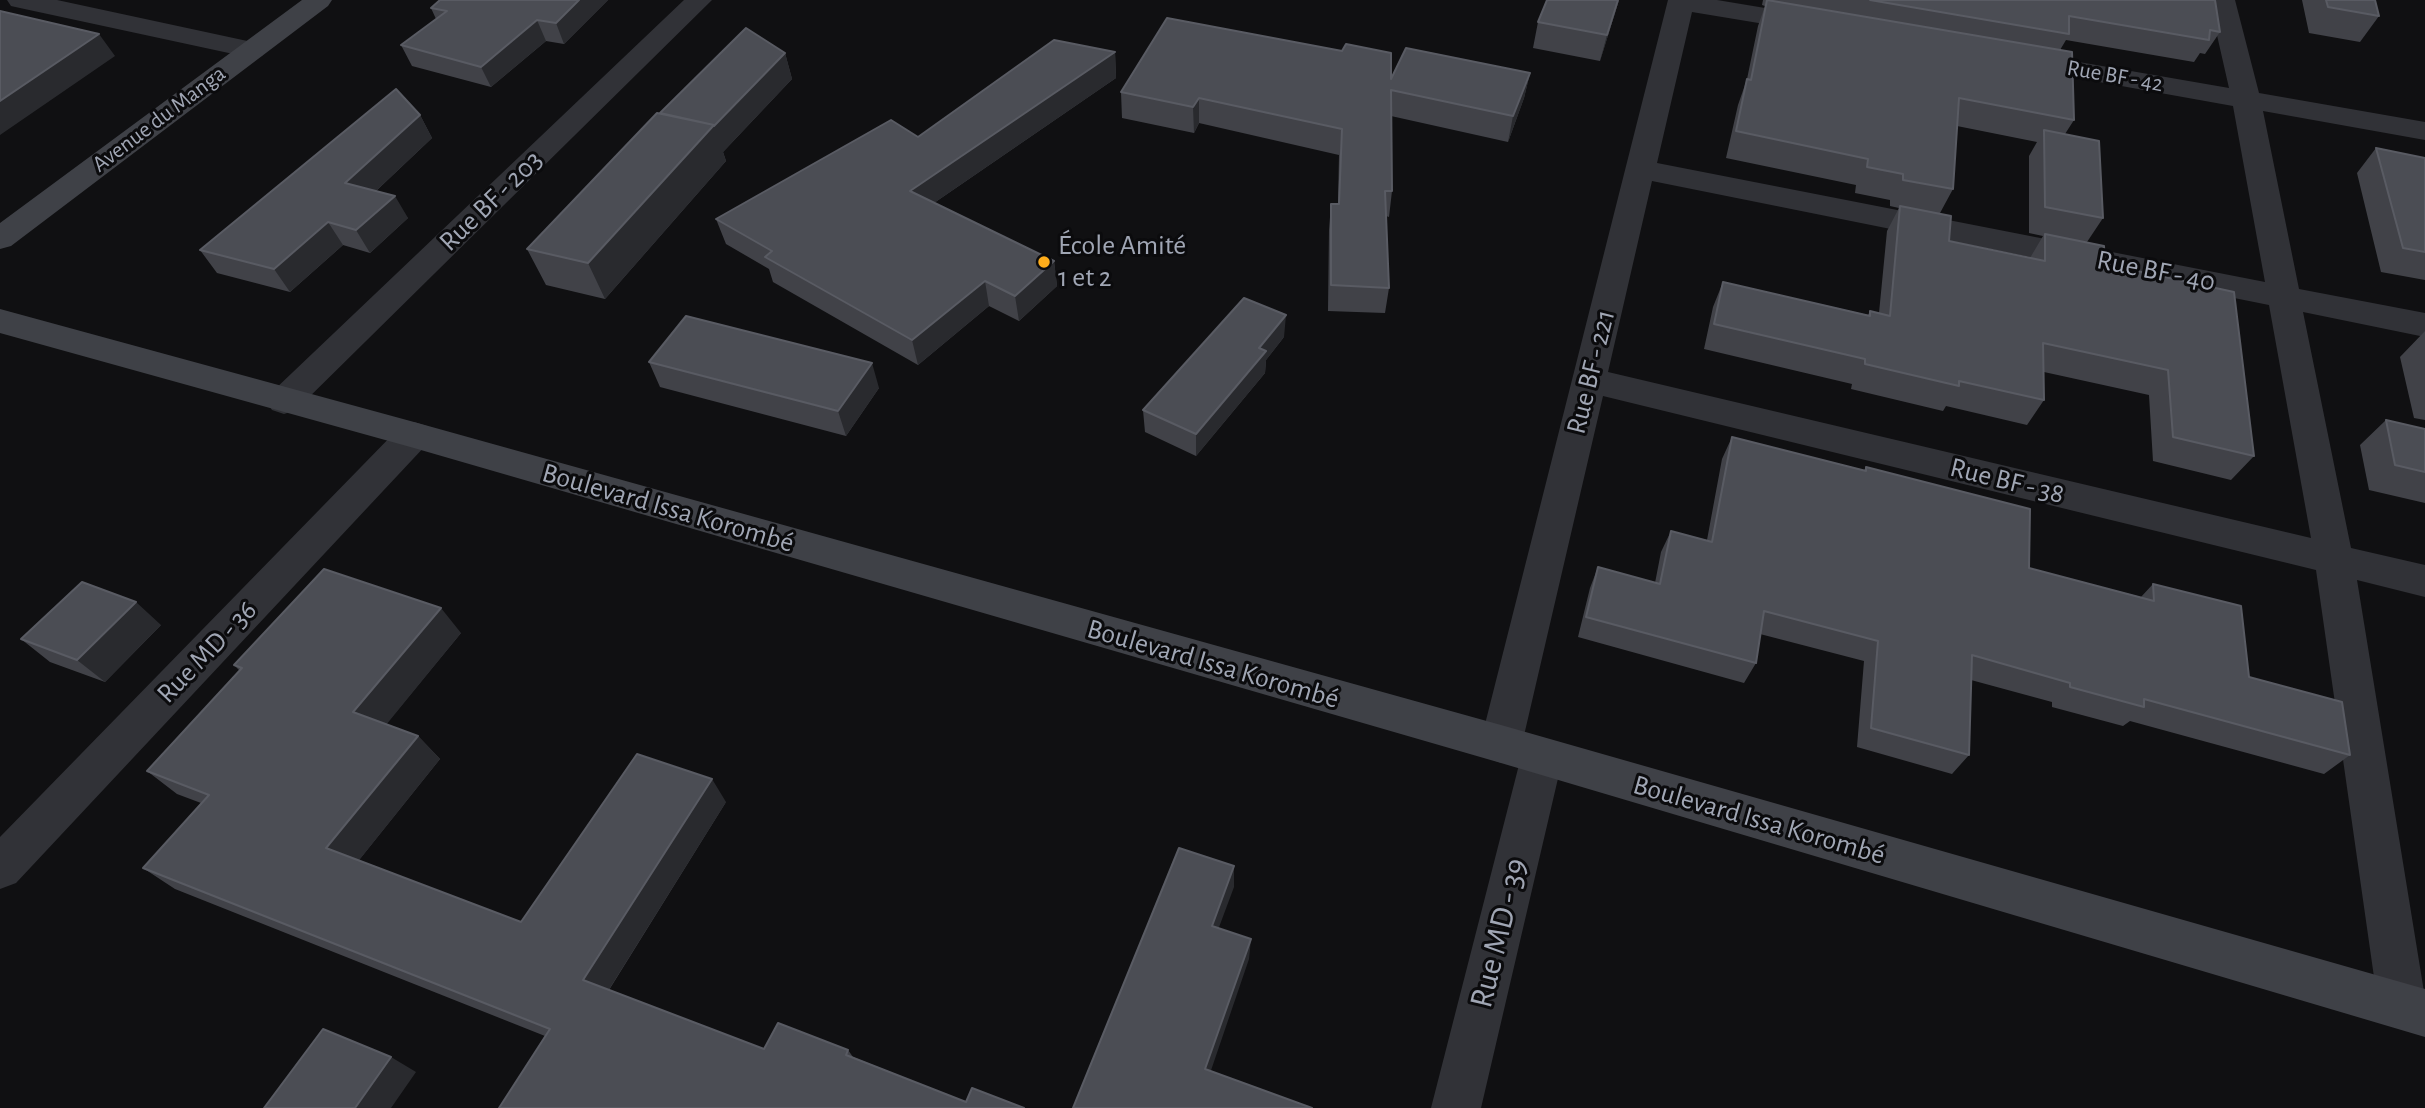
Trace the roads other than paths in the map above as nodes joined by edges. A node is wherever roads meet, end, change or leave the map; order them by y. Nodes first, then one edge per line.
1 (20, 0) edge
2 (319, 0) edge
3 (699, 0) edge
4 (2222, 0) edge
5 (1681, 1) edge
6 (1832, 28) edge
7 (252, 50) junction
8 (1998, 56) edge
9 (2246, 98) junction
10 (2425, 131) edge
11 (1640, 169) junction
12 (0, 239) edge
13 (2283, 296) junction
14 (0, 321) edge
15 (2425, 326) edge
16 (1589, 380) junction
17 (284, 401) junction
18 (414, 435) junction
19 (2334, 560) junction
20 (2425, 581) edge
21 (1522, 751) junction
22 (0, 868) edge
23 (2413, 1009) edge
24 (1456, 1108) edge

1 - 7 street
2 - 7 street, Avenue du Manga
3 - 17 street, Rue BF - 203
4 - 9 street
5 - 6 street
5 - 11 street, Rue BF - 221
7 - 12 street, Avenue du Manga
8 - 9 street, Rue BF - 42
9 - 10 street, Rue BF - 42
9 - 13 street
11 - 13 street, Rue BF - 40
11 - 16 street, Rue BF - 221
13 - 15 street, Rue BF - 40
13 - 19 street
14 - 17 street, Boulevard Issa Korombé
16 - 19 street, Rue BF - 38
16 - 21 street, Rue BF - 221
17 - 18 street, Boulevard Issa Korombé
18 - 21 street, Boulevard Issa Korombé
18 - 22 street, Rue MD - 36
19 - 20 street, Rue BF - 38
19 - 23 street
21 - 23 street, Boulevard Issa Korombé
21 - 24 street, Rue MD - 39

